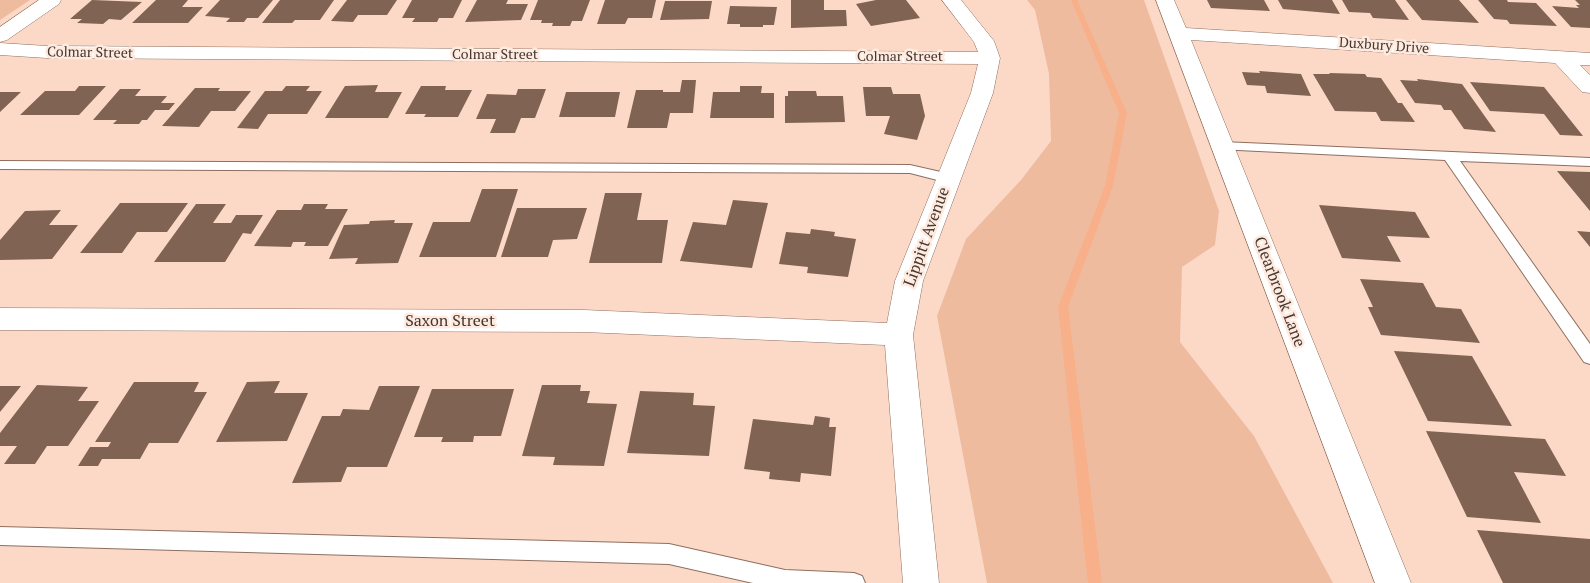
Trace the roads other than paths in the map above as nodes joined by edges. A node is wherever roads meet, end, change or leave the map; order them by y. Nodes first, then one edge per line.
1 (52, 0) edge
2 (950, 0) edge
3 (1165, 0) edge
4 (1178, 33) junction
5 (0, 36) edge
6 (0, 50) edge
7 (1561, 57) junction
8 (990, 58) junction
9 (1590, 59) edge
10 (1590, 87) edge
11 (1222, 146) junction
12 (1449, 155) junction
13 (1590, 162) edge
14 (0, 165) edge
15 (949, 178) junction
16 (0, 319) edge
17 (899, 335) junction
18 (1590, 357) edge
19 (0, 536) edge
20 (854, 583) edge
21 (921, 583) edge
22 (1394, 583) edge

1 - 5 street
2 - 8 street
3 - 4 street, Clearbrook Lane
4 - 7 street, Duxbury Drive
4 - 11 street, Clearbrook Lane
6 - 8 street, Colmar Street
7 - 9 street, Duxbury Drive
7 - 10 street
8 - 15 street, Lippitt Avenue
11 - 12 lane
11 - 22 street, Clearbrook Lane
12 - 13 lane
12 - 18 lane
14 - 15 lane
15 - 17 street, Lippitt Avenue
16 - 17 street, Saxon Street
17 - 21 street, Lippitt Avenue
19 - 20 lane

